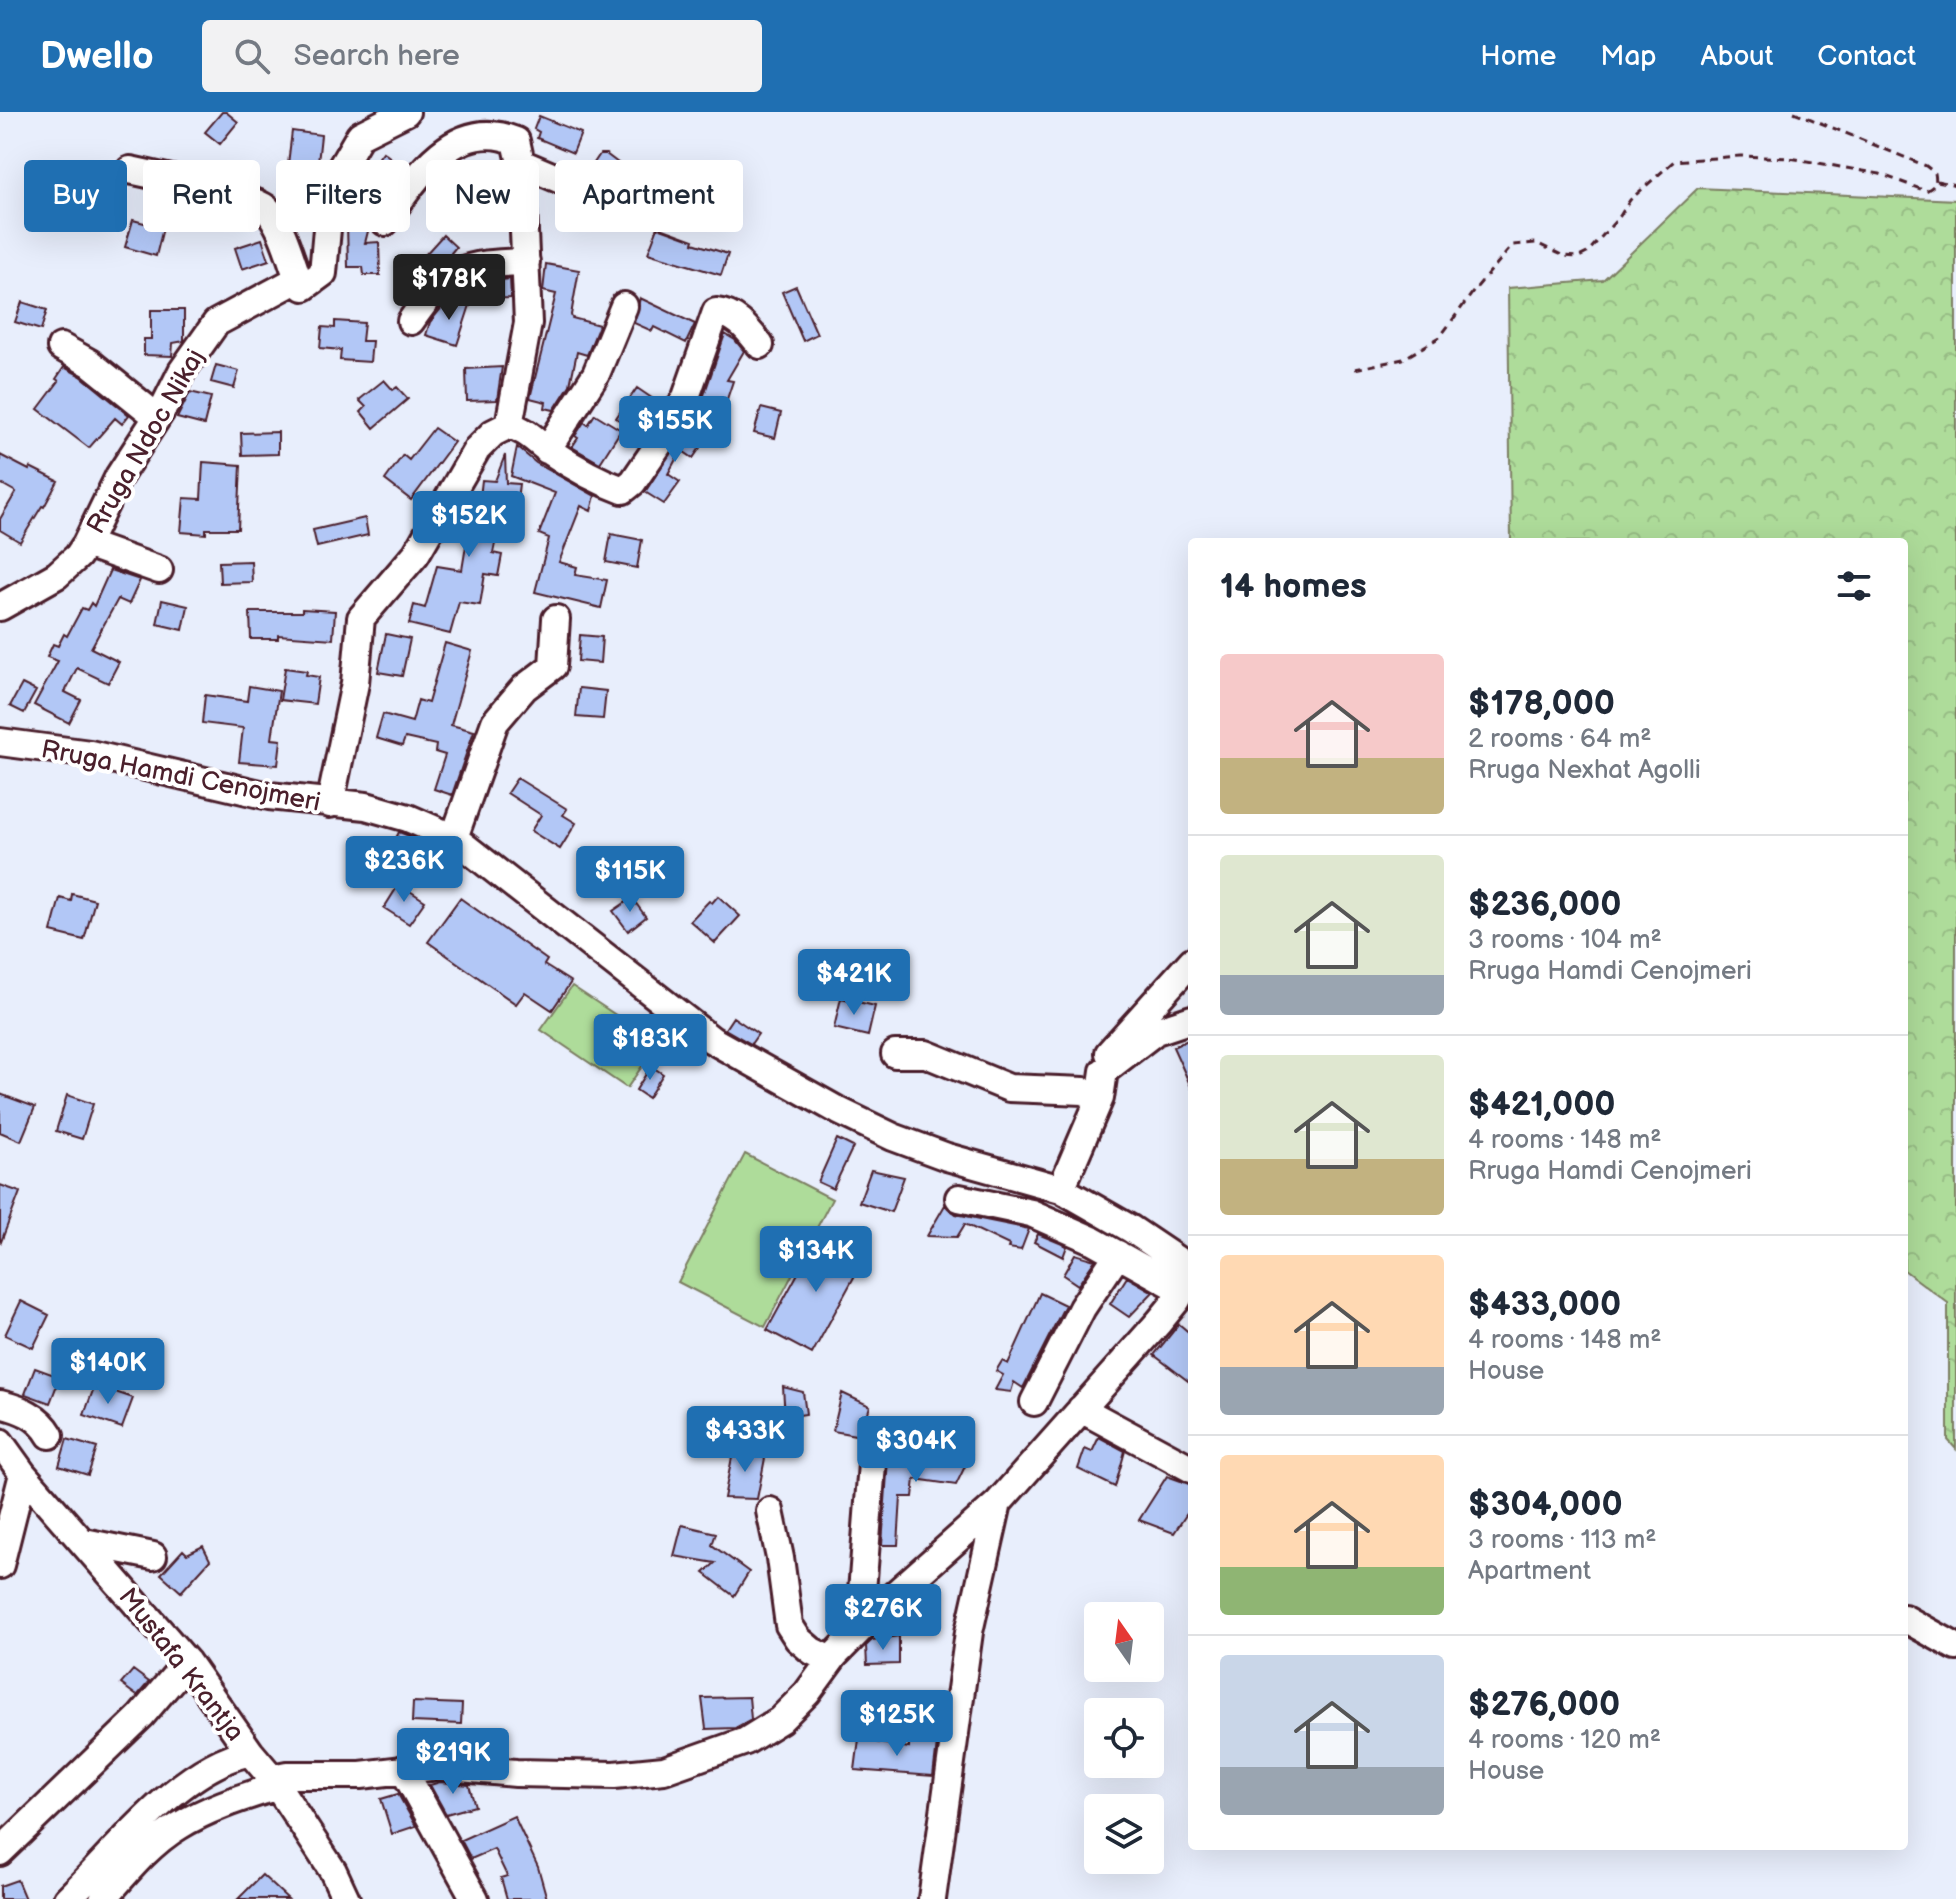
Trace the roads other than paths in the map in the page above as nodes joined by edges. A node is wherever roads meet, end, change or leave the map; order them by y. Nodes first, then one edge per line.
1 (406, 112) edge
2 (430, 160) edge
3 (520, 160) edge
4 (426, 166) edge
5 (130, 170) dead end
6 (410, 188) edge
7 (524, 232) edge
8 (526, 262) junction
9 (298, 279) junction
10 (624, 306) dead end
11 (411, 321) dead end
12 (760, 345) dead end
13 (61, 347) dead end
14 (157, 417) junction
15 (509, 425) junction
16 (547, 450) junction
17 (86, 544) junction
18 (159, 570) dead end
19 (1, 601) edge
20 (556, 619) dead end
21 (0, 742) edge
22 (330, 804) junction
23 (454, 838) junction
24 (1188, 965) edge
25 (1188, 1020) edge
26 (895, 1054) dead end
27 (1104, 1071) junction
28 (1100, 1098) junction
29 (1061, 1189) junction
30 (959, 1198) dead end
31 (1118, 1254) junction
32 (1188, 1277) edge
33 (1188, 1278) edge
34 (1188, 1279) edge
35 (1034, 1402) dead end
36 (0, 1404) edge
37 (1081, 1409) junction
38 (50, 1435) dead end
39 (0, 1442) edge
40 (873, 1451) dead end
41 (1188, 1467) edge
42 (23, 1474) junction
43 (998, 1503) junction
44 (770, 1511) dead end
45 (84, 1542) junction
46 (153, 1556) dead end
47 (0, 1565) edge
48 (1908, 1620) edge
49 (859, 1630) junction
50 (1956, 1647) edge
51 (831, 1660) junction
52 (187, 1662) junction
53 (250, 1752) junction
54 (403, 1769) junction
55 (275, 1782) junction
56 (0, 1852) edge
57 (65, 1889) edge
58 (103, 1899) edge
59 (346, 1899) edge
60 (475, 1899) edge
61 (932, 1899) edge

1 - 9 street, Rruga Ndoc Nikaj
2 - 3 street
4 - 6 street
5 - 9 street
7 - 8 street
8 - 11 street
8 - 15 street
9 - 14 street, Rruga Ndoc Nikaj
10 - 16 street
12 - 16 street
13 - 14 street
14 - 17 street, Rruga Ndoc Nikaj
15 - 16 street
15 - 22 street
17 - 18 street
17 - 19 street, Rruga Ndoc Nikaj
20 - 23 street
21 - 22 street, Rruga Hamdi Cenojmeri
22 - 23 street, Rruga Hamdi Cenojmeri
23 - 29 street, Rruga Hamdi Cenojmeri
24 - 27 street
25 - 27 street
26 - 28 street
27 - 28 street
28 - 29 street
29 - 32 street, Rruga Hamdi Cenojmeri
30 - 31 street
31 - 33 street
31 - 35 street
34 - 37 street
36 - 38 street
37 - 41 street
37 - 43 street
39 - 42 street, Mustafa Krantja
40 - 49 street
42 - 45 street, Mustafa Krantja
42 - 47 street
43 - 49 street
43 - 61 street
44 - 51 street
45 - 46 street
45 - 52 street, Mustafa Krantja
48 - 50 street
49 - 51 street
51 - 54 street
52 - 53 street, Mustafa Krantja
52 - 56 street
53 - 55 street, Mustafa Krantja
53 - 57 street
54 - 55 street
54 - 60 street
55 - 58 street
55 - 59 street, Mustafa Krantja

